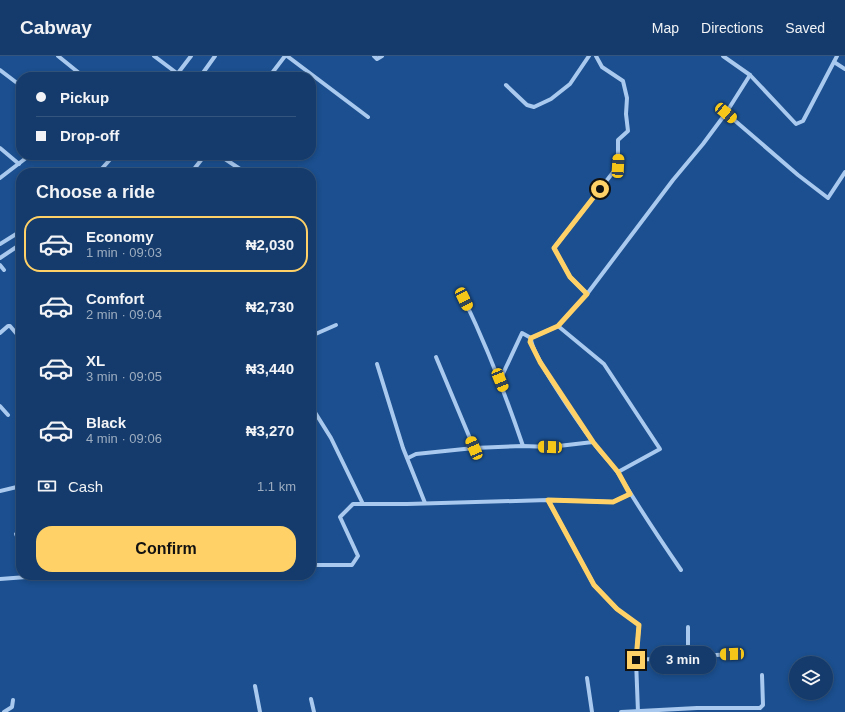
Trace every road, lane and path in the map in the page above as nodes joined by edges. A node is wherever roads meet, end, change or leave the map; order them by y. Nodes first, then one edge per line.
1 (58, 56) edge
2 (154, 56) edge
3 (191, 56) edge
4 (215, 56) edge
5 (286, 56) edge
6 (374, 56) edge
7 (382, 56) edge
8 (589, 56) edge
9 (596, 56) edge
10 (723, 56) edge
11 (837, 56) edge
12 (834, 62) junction
13 (839, 66) junction
14 (829, 69) junction
15 (845, 69) edge
16 (0, 70) edge
17 (78, 72) edge
18 (173, 72) edge
19 (178, 72) edge
20 (204, 72) edge
21 (273, 72) edge
22 (308, 72) edge
23 (750, 75) junction
24 (316, 78) edge
25 (16, 82) edge
26 (506, 85) dead end
27 (726, 113) junction
28 (368, 117) dead end
29 (0, 148) edge
30 (24, 160) edge
31 (110, 160) edge
32 (201, 160) edge
33 (226, 160) edge
34 (19, 164) junction
35 (102, 168) edge
36 (195, 168) edge
37 (238, 168) edge
38 (845, 172) edge
39 (0, 178) edge
40 (16, 234) edge
41 (0, 244) edge
42 (16, 247) edge
43 (0, 258) edge
44 (0, 265) edge
45 (4, 270) dead end
46 (587, 294) junction
47 (464, 299) dead end
48 (336, 325) dead end
49 (558, 326) junction
50 (0, 333) edge
51 (16, 333) edge
52 (316, 334) edge
53 (531, 338) junction
54 (436, 357) dead end
55 (377, 364) dead end
56 (500, 380) junction
57 (0, 406) edge
58 (316, 414) edge
59 (8, 415) dead end
60 (593, 442) junction
61 (523, 446) junction
62 (474, 448) junction
63 (408, 458) junction
64 (618, 472) junction
65 (16, 487) edge
66 (0, 491) edge
67 (630, 494) junction
68 (548, 500) junction
69 (425, 503) junction
70 (363, 504) junction
71 (316, 565) edge
72 (681, 570) dead end
73 (16, 578) edge
74 (0, 579) edge
75 (688, 627) dead end
76 (732, 654) dead end
77 (688, 656) junction
78 (636, 660) junction
79 (762, 675) dead end
80 (587, 678) dead end
81 (255, 686) dead end
82 (312, 699) dead end
83 (13, 700) dead end
84 (4, 712) edge
85 (260, 712) edge
86 (314, 712) edge
87 (592, 712) edge
88 (622, 712) edge
89 (638, 712) edge

1 - 17 street
2 - 18 street
3 - 19 street
4 - 20 street
5 - 21 street
5 - 22 street
6 - 7 street
8 - 26 street
9 - 46 street
10 - 23 street
11 - 12 street
12 - 13 street
12 - 14 street
13 - 14 street
13 - 15 street
14 - 23 street
16 - 25 street
23 - 27 street
24 - 28 street
27 - 38 street
27 - 46 street
29 - 34 street
30 - 34 street
31 - 35 street
32 - 36 street
33 - 37 street
34 - 39 street
40 - 41 street
42 - 43 street
44 - 45 street
46 - 49 street
47 - 56 street
48 - 52 street
49 - 53 street
49 - 64 street
50 - 51 street
53 - 56 street
53 - 60 street
54 - 62 street
55 - 63 street
56 - 61 street
57 - 59 street
58 - 70 street
60 - 61 street
60 - 64 street
61 - 62 street
62 - 63 street
63 - 69 street
64 - 67 street
65 - 66 street
67 - 68 street
67 - 72 street
68 - 69 street
68 - 78 street
69 - 70 street
70 - 71 street
73 - 74 street
75 - 77 street
76 - 77 street
77 - 78 street
78 - 89 street
79 - 89 street
80 - 87 street
81 - 85 street
82 - 86 street
83 - 84 street
88 - 89 street

